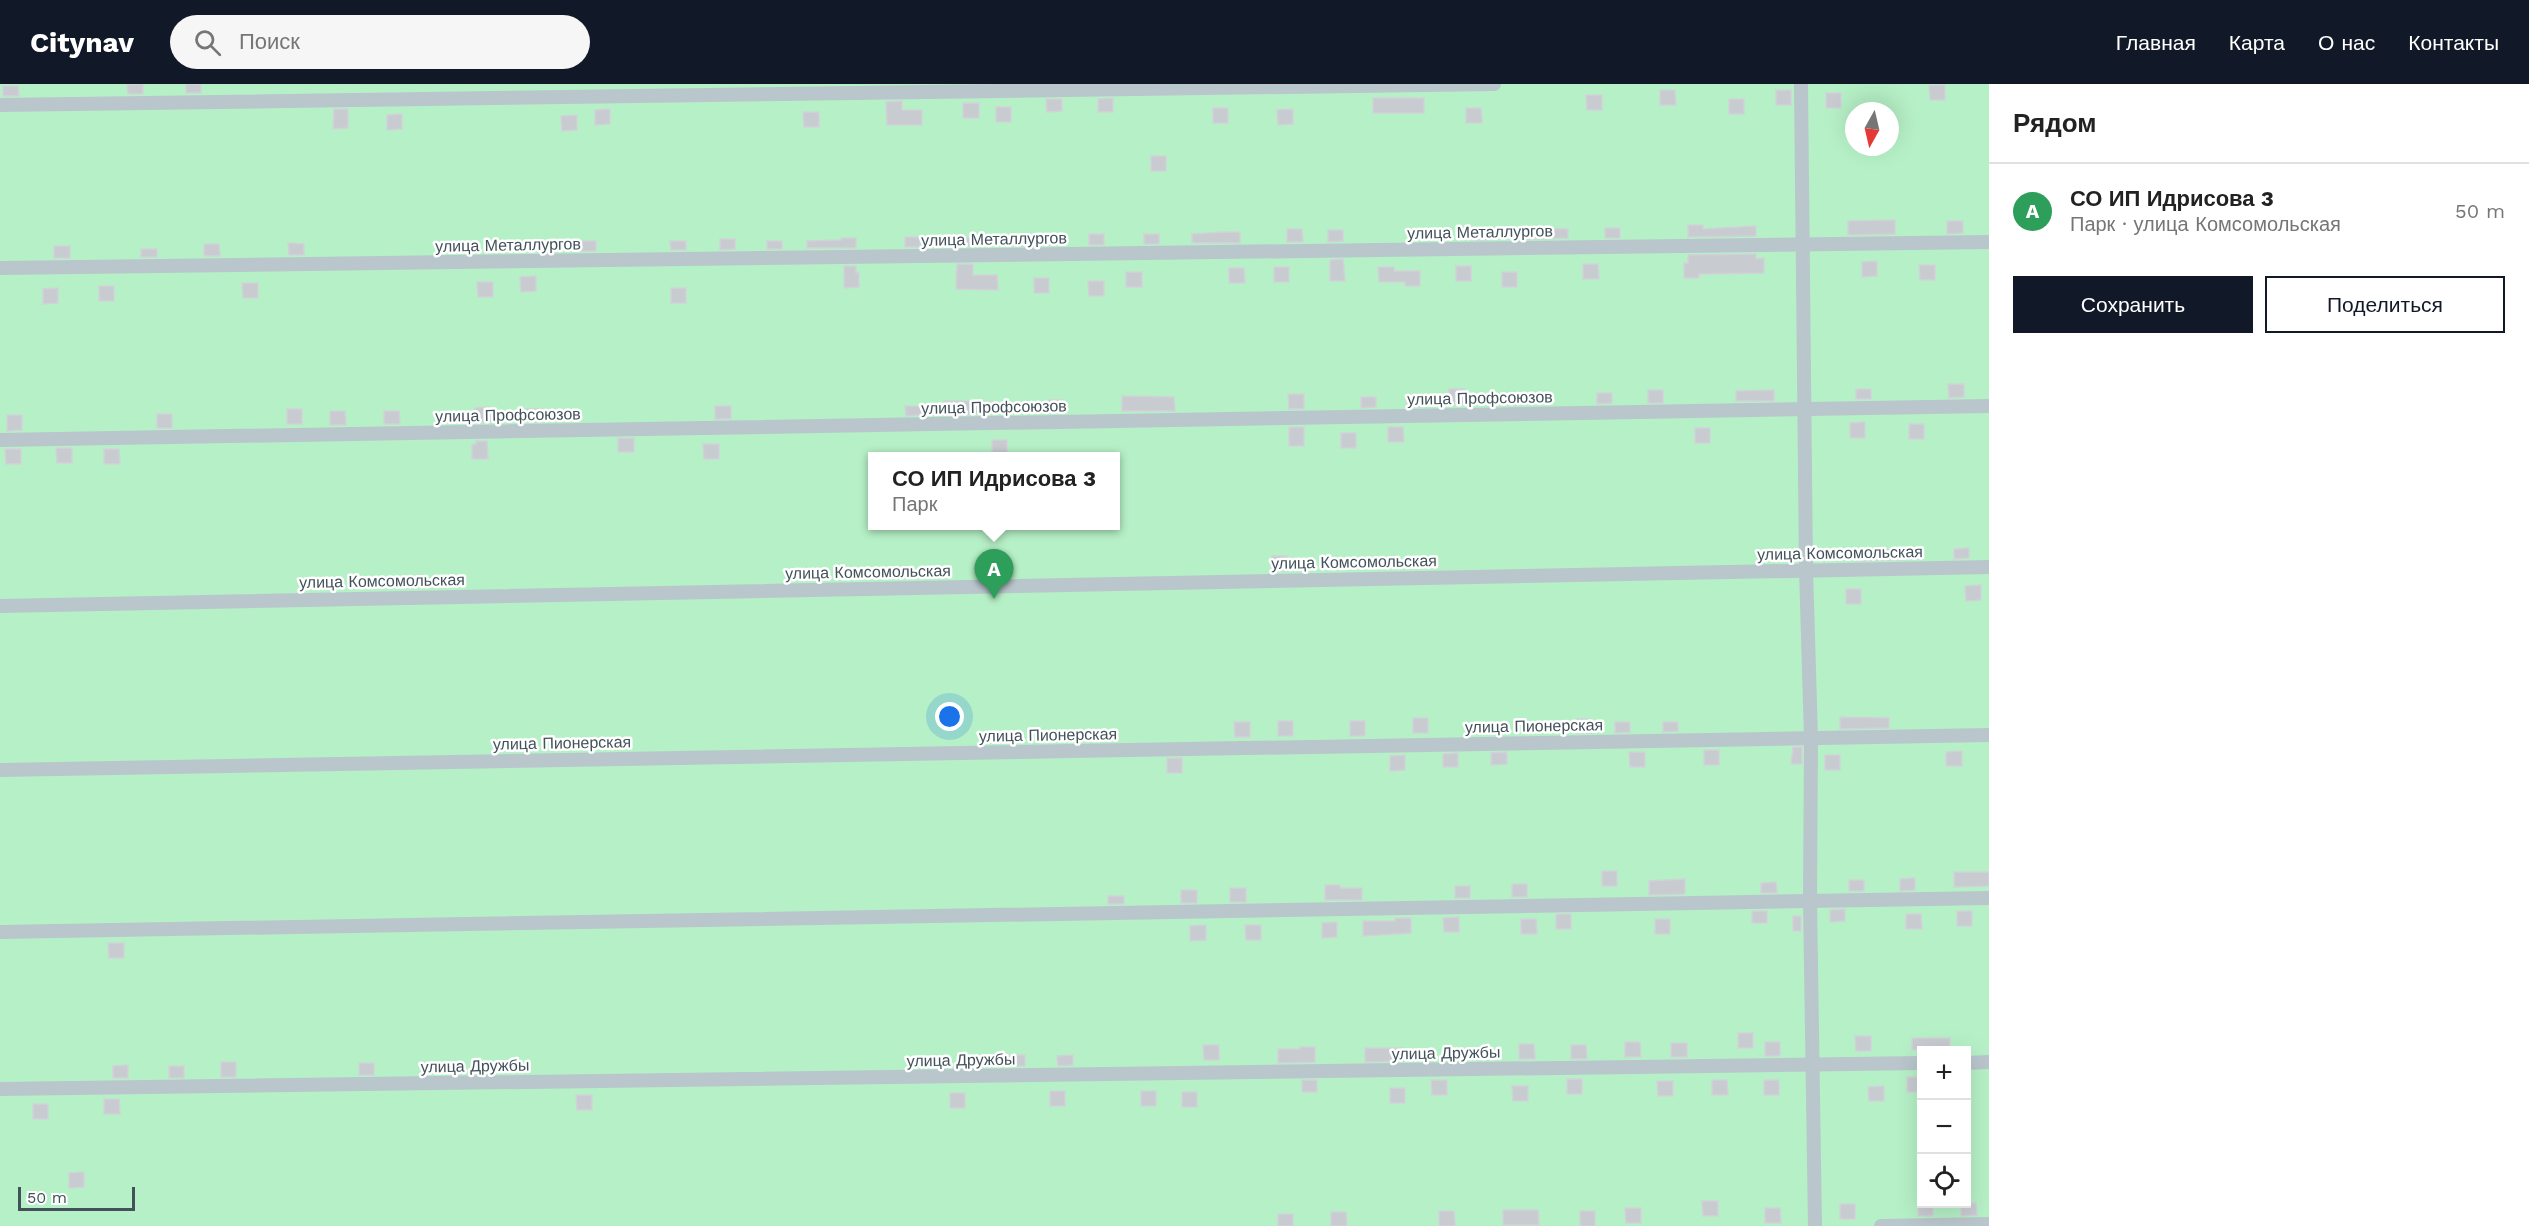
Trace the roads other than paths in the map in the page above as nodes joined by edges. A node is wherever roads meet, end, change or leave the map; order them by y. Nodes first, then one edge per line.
1 (1494, 84) edge
2 (1801, 84) edge
3 (0, 105) edge
4 (1989, 242) edge
5 (1803, 244) junction
6 (0, 268) edge
7 (1989, 406) edge
8 (1804, 410) junction
9 (0, 440) edge
10 (1989, 567) edge
11 (1806, 569) junction
12 (0, 606) edge
13 (1989, 735) edge
14 (1811, 738) junction
15 (0, 770) edge
16 (1989, 898) edge
17 (1810, 901) junction
18 (0, 932) edge
19 (1989, 1062) edge
20 (1917, 1063) edge
21 (1971, 1063) edge
22 (1811, 1065) junction
23 (0, 1089) edge
24 (1989, 1224) edge
25 (1815, 1226) edge
26 (1881, 1226) edge

1 - 3 street
2 - 5 street
4 - 5 street, улица Металлургов
5 - 6 street, улица Металлургов
5 - 8 street
7 - 8 street, улица Профсоюзов
8 - 9 street, улица Профсоюзов
8 - 11 street
10 - 11 street, улица Комсомольская
11 - 12 street, улица Комсомольская
11 - 14 street
13 - 14 street, улица Пионерская
14 - 15 street, улица Пионерская
14 - 17 street
16 - 17 street
17 - 18 street
17 - 22 street
19 - 21 street
20 - 22 street, улица Дружбы
22 - 23 street, улица Дружбы
22 - 25 street
24 - 26 street

